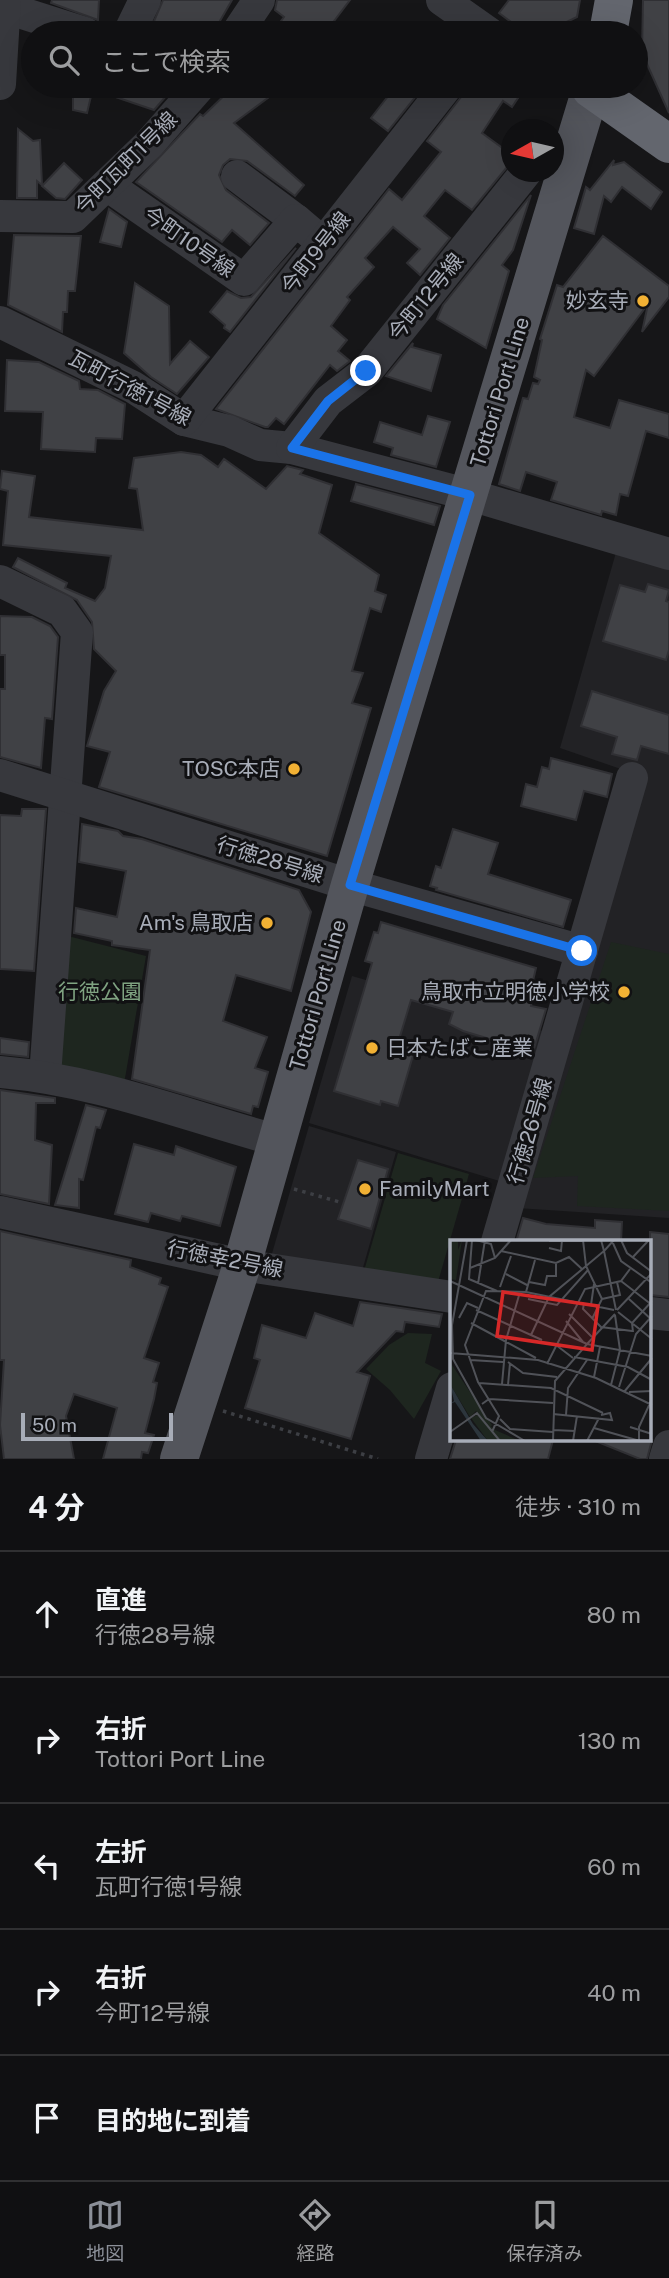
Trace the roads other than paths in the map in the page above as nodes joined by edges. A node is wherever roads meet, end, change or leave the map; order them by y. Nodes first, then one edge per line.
1 (145, 0) edge
2 (259, 0) edge
3 (442, 0) edge
4 (614, 0) edge
5 (3, 4) edge
6 (51, 21) edge
7 (135, 21) edge
8 (245, 21) edge
9 (472, 21) edge
10 (610, 21) edge
11 (0, 84) edge
12 (189, 98) edge
13 (438, 98) edge
14 (585, 98) edge
15 (605, 98) edge
16 (669, 144) edge
17 (564, 148) edge
18 (237, 176) dead end
19 (518, 182) edge
20 (554, 182) edge
21 (107, 185) junction
22 (0, 216) edge
23 (296, 219) junction
24 (323, 243) junction
25 (0, 322) edge
26 (184, 420) junction
27 (292, 448) junction
28 (470, 495) junction
29 (669, 554) edge
30 (0, 580) edge
31 (0, 775) edge
32 (632, 778) dead end
33 (65, 796) junction
34 (350, 885) junction
35 (582, 951) junction
36 (0, 1072) edge
37 (45, 1076) junction
38 (276, 1140) junction
39 (0, 1212) edge
40 (498, 1240) edge
41 (242, 1265) junction
42 (450, 1297) edge
43 (450, 1395) edge
44 (669, 1446) edge
45 (179, 1459) edge
46 (431, 1459) edge
47 (665, 1459) edge

1 - 7 street
2 - 8 street
3 - 9 street
4 - 10 highway
5 - 6 street
5 - 11 street
12 - 21 street, 今町瓦町1号線
13 - 24 street, 今町9号線
14 - 17 main road, Tottori Port Line
15 - 16 highway
18 - 23 street
19 - 27 street, 今町12号線
20 - 28 main road, Tottori Port Line
21 - 22 street, 今町瓦町1号線
21 - 23 street, 今町10号線
23 - 24 street
24 - 26 street, 今町9号線
25 - 26 street, 瓦町行徳1号線
26 - 27 street, 瓦町行徳1号線
27 - 28 street, 瓦町行徳1号線
28 - 29 street, 瓦町行徳1号線
28 - 34 main road, Tottori Port Line
30 - 33 street
31 - 33 street, 行徳28号線
32 - 35 street, 行徳26号線
33 - 34 street, 行徳28号線
33 - 37 street
34 - 35 street, 行徳28号線
34 - 38 main road, Tottori Port Line
35 - 40 street, 行徳26号線
36 - 37 street
37 - 38 street
38 - 41 main road, Tottori Port Line
39 - 41 street, 行徳幸2号線
41 - 42 street, 行徳幸2号線
41 - 45 main road, Tottori Port Line
43 - 46 street
44 - 47 street

